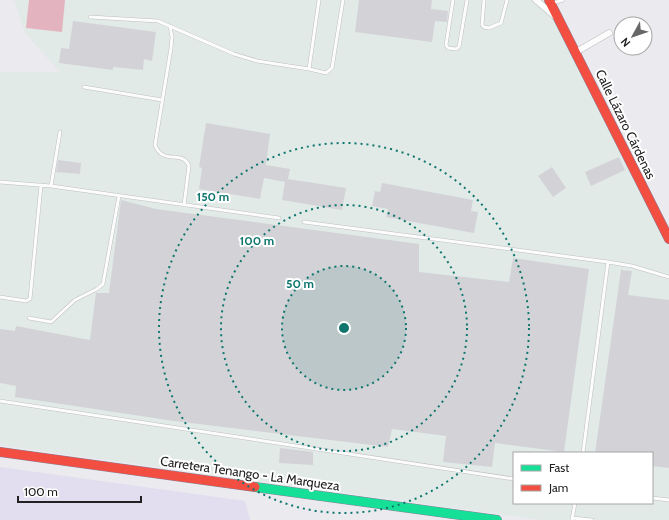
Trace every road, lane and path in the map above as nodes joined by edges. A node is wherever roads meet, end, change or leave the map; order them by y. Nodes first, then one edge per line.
1 (319, 0) edge
2 (343, 0) edge
3 (453, 0) edge
4 (467, 0) edge
5 (484, 0) edge
6 (507, 0) edge
7 (536, 0) edge
8 (563, 0) edge
9 (550, 2) edge
10 (90, 17) dead end
11 (560, 21) junction
12 (170, 26) junction
13 (609, 33) dead end
14 (576, 52) junction
15 (309, 69) junction
16 (84, 87) dead end
17 (162, 100) junction
18 (60, 132) dead end
19 (0, 182) edge
20 (41, 185) junction
21 (51, 186) junction
22 (119, 196) junction
23 (184, 205) junction
24 (279, 218) dead end
25 (304, 222) dead end
26 (666, 228) edge
27 (669, 239) edge
28 (608, 262) junction
29 (669, 277) edge
30 (0, 298) edge
31 (29, 318) dead end
32 (0, 401) edge
33 (0, 452) edge
34 (583, 452) edge
35 (513, 479) edge
36 (653, 498) edge
37 (669, 500) edge
38 (574, 504) edge
39 (572, 519) edge
40 (498, 520) edge
41 (592, 520) edge

1 - 15 lane
2 - 15 lane
3 - 4 lane
5 - 6 lane
7 - 11 street
8 - 9 lane
9 - 11 main road, Calle Lázaro Cárdenas
10 - 12 lane
11 - 14 main road, Calle Lázaro Cárdenas
12 - 15 lane
12 - 17 lane
13 - 14 street
14 - 26 main road, Calle Lázaro Cárdenas
16 - 17 lane
17 - 23 lane
18 - 21 lane
19 - 20 lane
20 - 21 lane
20 - 30 lane
21 - 22 lane
22 - 23 lane
22 - 31 lane
23 - 24 lane
25 - 28 lane
26 - 27 main road, Calle Lázaro Cárdenas
28 - 29 lane
28 - 34 lane
32 - 35 lane
33 - 40 main road, Carretera Tenango - La Marqueza
36 - 37 lane
38 - 39 lane
39 - 41 lane

